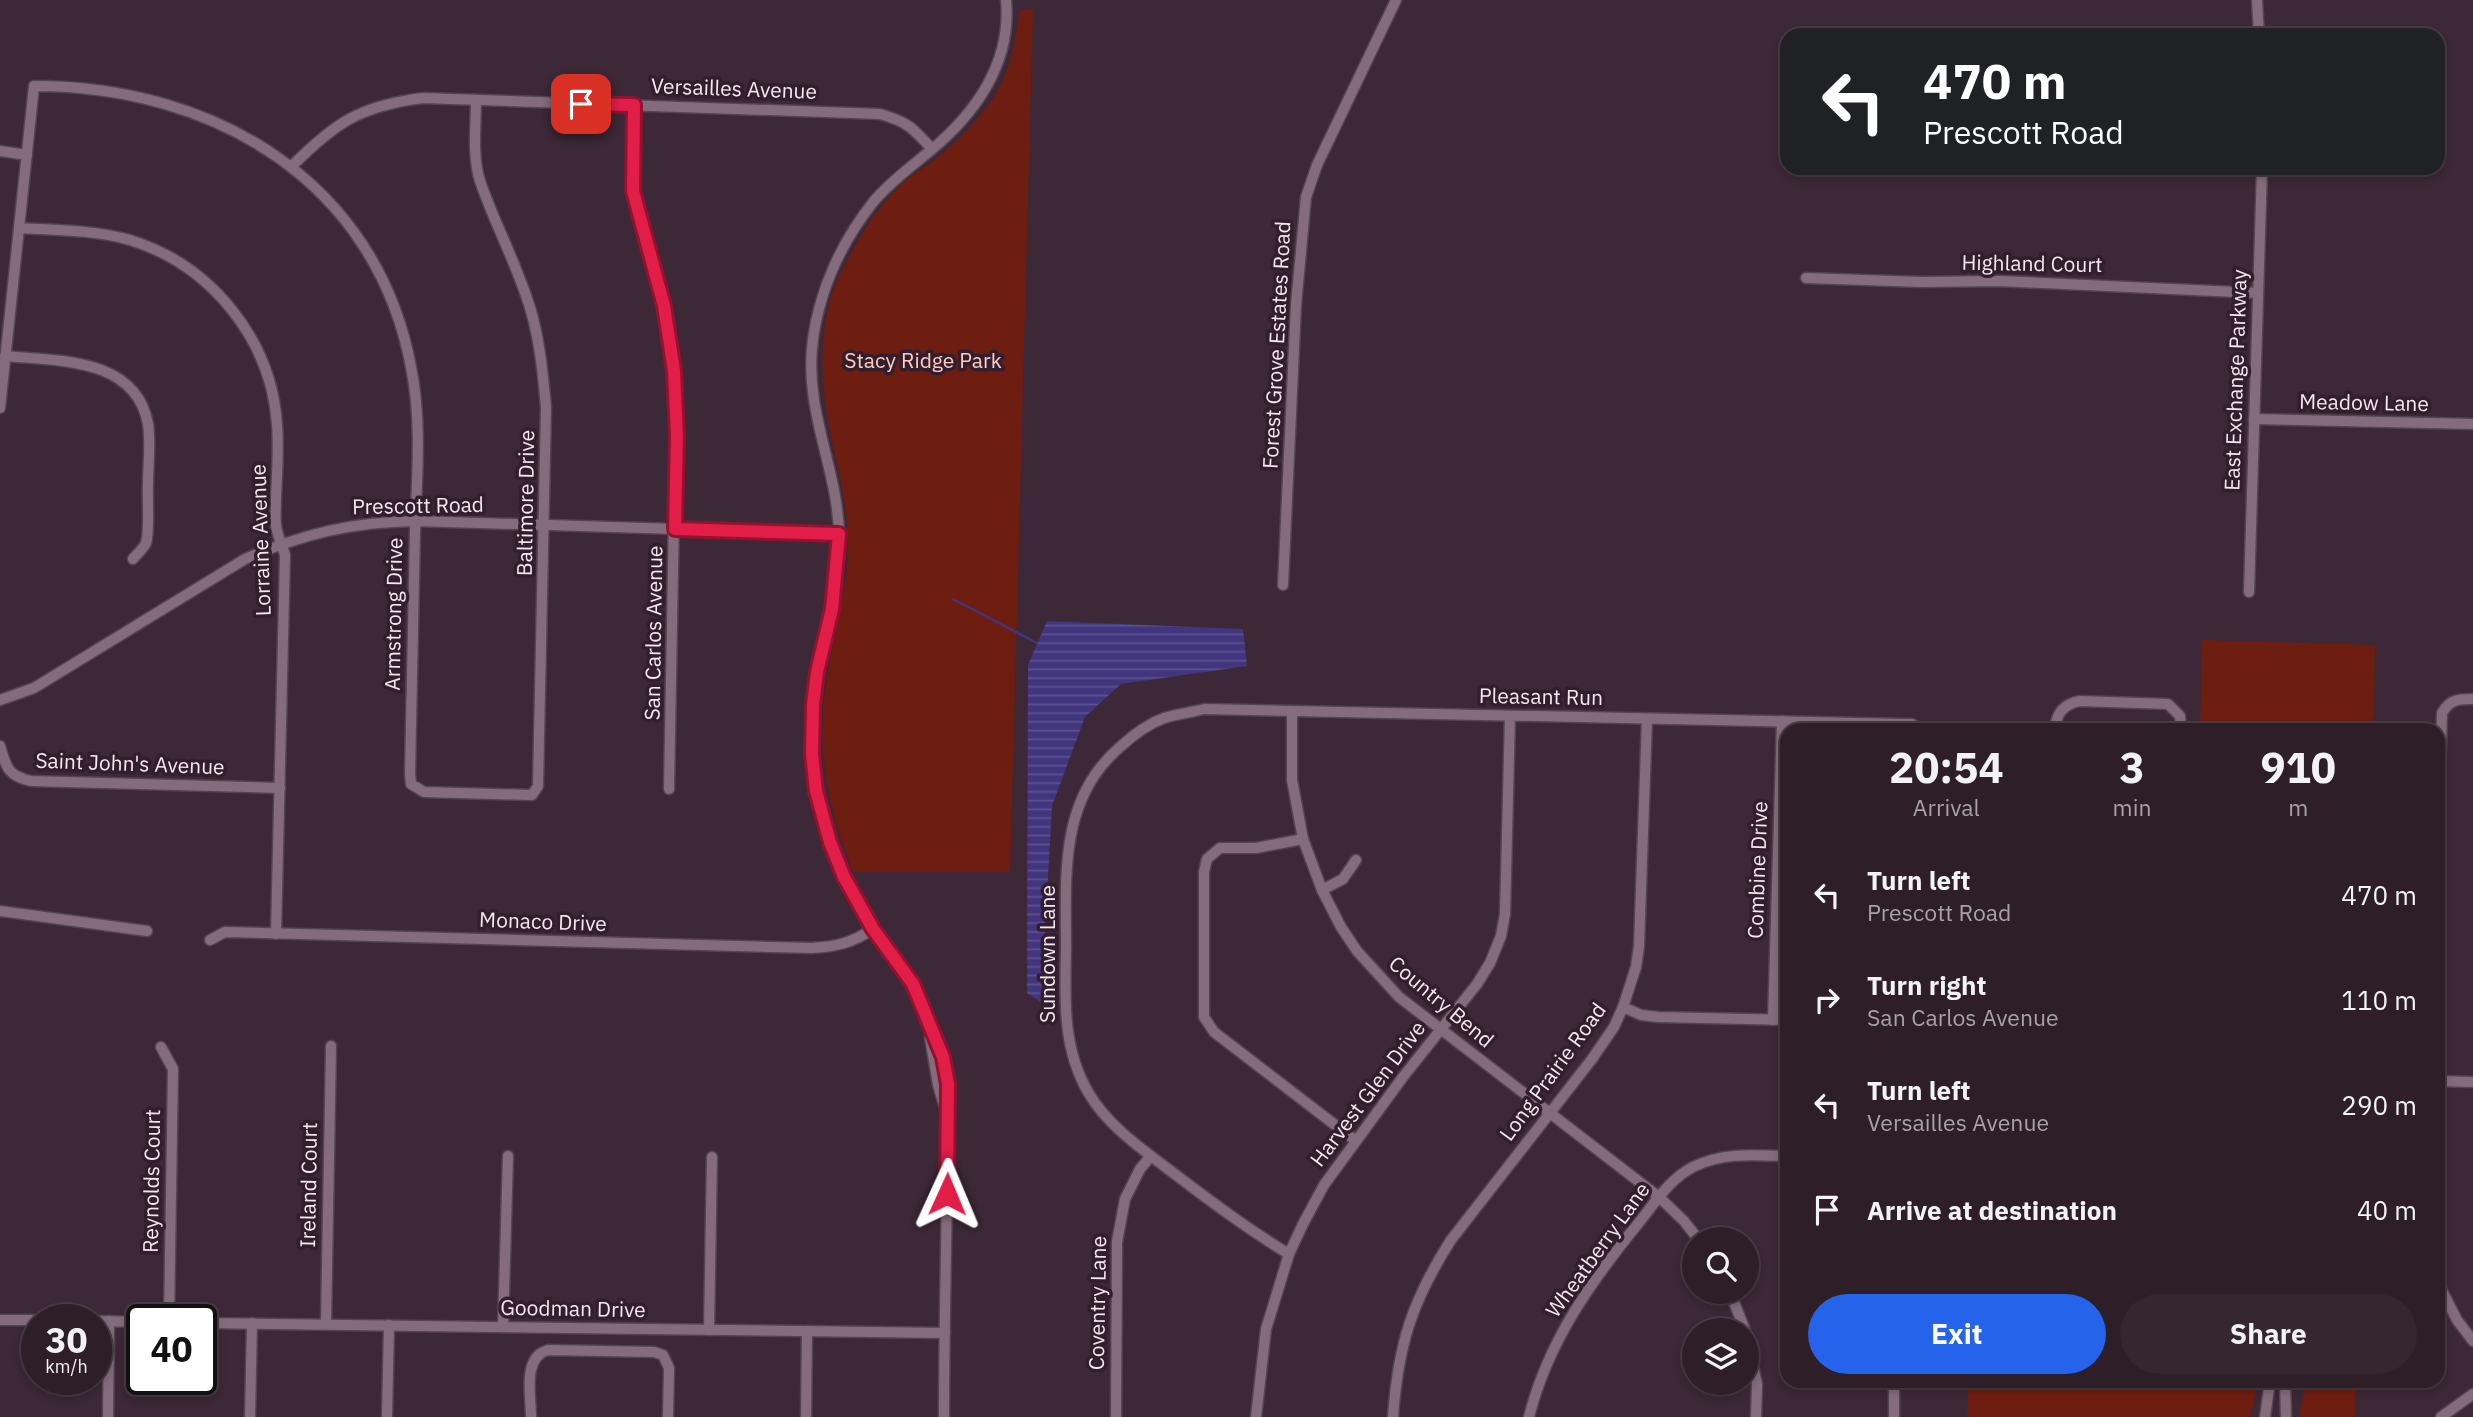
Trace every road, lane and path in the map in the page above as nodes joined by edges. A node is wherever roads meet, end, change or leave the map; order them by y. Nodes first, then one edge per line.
1 (1006, 0) edge
2 (1396, 0) edge
3 (2257, 0) edge
4 (2259, 28) edge
5 (476, 100) junction
6 (634, 105) junction
7 (932, 149) junction
8 (0, 151) edge
9 (27, 155) junction
10 (292, 166) junction
11 (2262, 175) edge
12 (19, 228) junction
13 (1806, 278) dead end
14 (2258, 293) junction
15 (5, 356) junction
16 (0, 408) edge
17 (2254, 419) junction
18 (2473, 424) edge
19 (415, 522) junction
20 (545, 525) junction
21 (675, 529) junction
22 (839, 534) junction
23 (281, 544) junction
24 (132, 559) dead end
25 (1283, 585) dead end
26 (2249, 592) dead end
27 (2473, 699) edge
28 (0, 700) edge
29 (1292, 711) junction
30 (1510, 716) junction
31 (1164, 718) joint
32 (1647, 719) junction
33 (1782, 721) joint
34 (1869, 723) edge
35 (2056, 723) edge
36 (2180, 723) edge
37 (2441, 723) edge
38 (0, 746) edge
39 (413, 786) joint
40 (1780, 787) edge
41 (280, 788) junction
42 (669, 789) dead end
43 (1303, 839) junction
44 (1356, 860) dead end
45 (1322, 890) junction
46 (0, 911) edge
47 (873, 929) junction
48 (146, 930) dead end
49 (276, 934) junction
50 (210, 940) dead end
51 (1623, 1007) junction
52 (1773, 1020) junction
53 (1780, 1020) edge
54 (1441, 1031) junction
55 (331, 1046) dead end
56 (161, 1047) dead end
57 (2445, 1081) edge
58 (2473, 1082) edge
59 (1550, 1113) junction
60 (1356, 1140) junction
61 (508, 1156) dead end
62 (1151, 1156) junction
63 (1780, 1156) edge
64 (712, 1157) dead end
65 (1659, 1196) junction
66 (1687, 1227) edge
67 (1289, 1254) junction
68 (2445, 1297) edge
69 (169, 1304) edge
70 (0, 1320) edge
71 (21, 1320) edge
72 (217, 1323) edge
73 (252, 1323) junction
74 (326, 1324) junction
75 (389, 1325) junction
76 (503, 1327) junction
77 (709, 1330) junction
78 (807, 1331) junction
79 (944, 1333) junction
80 (2473, 1341) edge
81 (1894, 1388) edge
82 (2269, 1388) edge
83 (2285, 1388) edge
84 (2473, 1394) edge
85 (108, 1395) edge
86 (1757, 1395) edge
87 (108, 1417) edge
88 (250, 1417) edge
89 (387, 1417) edge
90 (531, 1417) edge
91 (668, 1417) edge
92 (806, 1417) edge
93 (944, 1417) edge
94 (1116, 1417) edge
95 (1256, 1417) edge
96 (1392, 1417) edge
97 (1529, 1417) edge
98 (1756, 1417) edge
99 (1894, 1417) edge
100 (2265, 1417) edge
101 (2286, 1417) edge
102 (2441, 1417) edge

1 - 7 street
2 - 25 street, Forest Grove Estates Road
3 - 4 street
5 - 6 street, Versailles Avenue
5 - 10 street, Versailles Avenue
5 - 20 street, Baltimore Drive
6 - 7 street, Versailles Avenue
6 - 21 street, San Carlos Avenue
7 - 22 street
8 - 9 street
9 - 10 street, Armstrong Drive
9 - 12 street
10 - 19 street, Armstrong Drive
11 - 14 street, East Exchange Parkway
12 - 15 street
12 - 23 street, Lorraine Avenue
13 - 14 street, Highland Court
14 - 17 street, East Exchange Parkway
15 - 16 street
15 - 24 street
17 - 18 street, Meadow Lane
17 - 26 street, East Exchange Parkway
19 - 20 street, Prescott Road
19 - 23 street, Prescott Road
19 - 39 street, Armstrong Drive
20 - 21 street, Prescott Road
20 - 39 street, Baltimore Drive
21 - 22 street, Prescott Road
21 - 42 street, San Carlos Avenue
22 - 47 street
23 - 28 street, Prescott Road
23 - 41 street, Lorraine Avenue
27 - 37 street
29 - 30 street, Pleasant Run
29 - 31 street, Pleasant Run
29 - 43 street, Country Bend
30 - 32 street, Pleasant Run
30 - 54 street, Harvest Glen Drive
31 - 62 street, Sundown Lane
32 - 33 street, Pleasant Run
32 - 51 street, Long Prairie Road
33 - 34 street, Pleasant Run
35 - 36 street
38 - 41 street, Saint John's Avenue
40 - 52 street, Combine Drive
41 - 49 street, Lorraine Avenue
43 - 45 street, Country Bend
43 - 60 street
44 - 45 street
45 - 54 street, Country Bend
46 - 48 street
47 - 49 street, Monaco Drive
47 - 79 street
49 - 50 street, Monaco Drive
51 - 52 street
51 - 59 street, Long Prairie Road
52 - 53 street
54 - 59 street, Country Bend
54 - 60 street, Harvest Glen Drive
55 - 74 street, Ireland Court
56 - 69 street, Reynolds Court
57 - 58 street
59 - 65 street, Country Bend
59 - 96 street, Long Prairie Road
60 - 67 street, Harvest Glen Drive
61 - 76 street
62 - 67 street, Sundown Lane
62 - 94 street, Coventry Lane
63 - 65 street, Wheatberry Lane
64 - 77 street
65 - 66 street, Country Bend
65 - 97 street, Wheatberry Lane
67 - 95 street, Harvest Glen Drive
68 - 80 street
70 - 71 street
72 - 73 street, Goodman Drive
73 - 74 street, Goodman Drive
73 - 88 street
74 - 75 street, Goodman Drive
75 - 76 street, Goodman Drive
75 - 89 street
76 - 77 street, Goodman Drive
77 - 78 street, Goodman Drive
78 - 79 street, Goodman Drive
78 - 92 street
79 - 93 street
81 - 99 street
82 - 100 street
83 - 101 street
84 - 102 street
85 - 87 street
86 - 98 street
90 - 91 street

